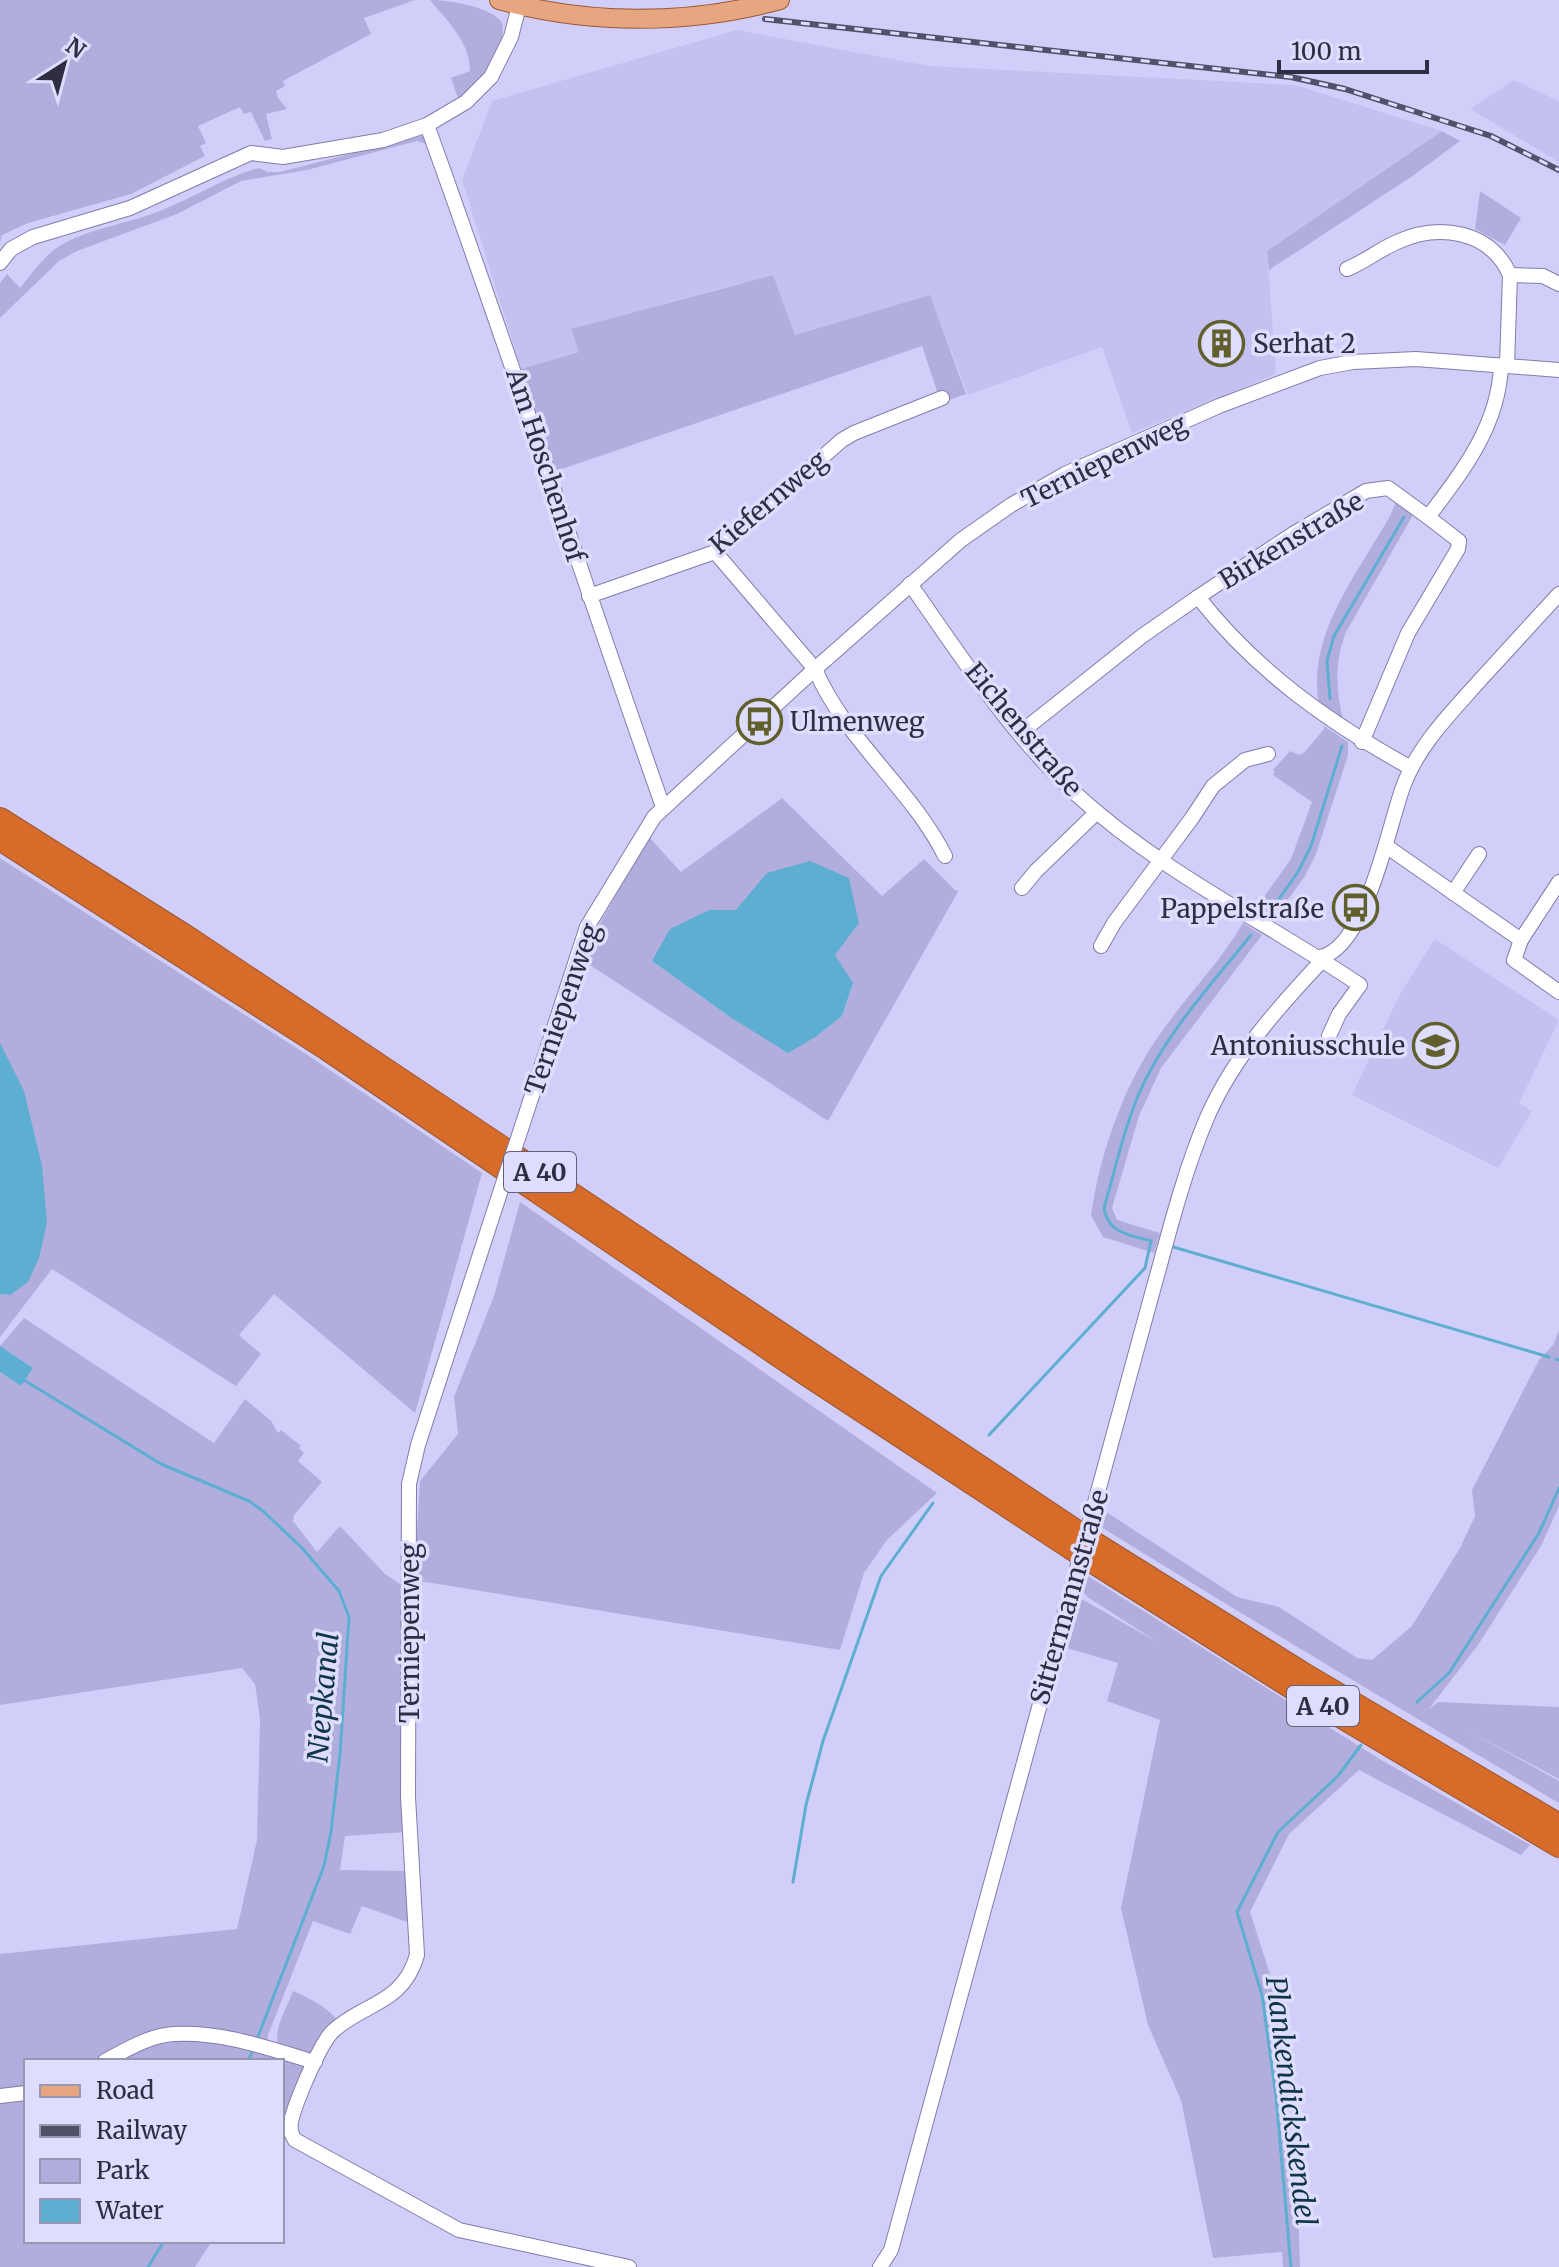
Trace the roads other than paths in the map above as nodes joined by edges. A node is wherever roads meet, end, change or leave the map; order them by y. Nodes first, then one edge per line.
1 (499, 0) edge
2 (780, 0) edge
3 (519, 6) junction
4 (427, 125) junction
5 (0, 263) edge
6 (1347, 269) dead end
7 (1510, 275) junction
8 (1559, 284) edge
9 (1504, 365) junction
10 (1559, 370) edge
11 (942, 398) dead end
12 (1428, 517) junction
13 (715, 552) junction
14 (910, 584) junction
15 (1559, 594) edge
16 (589, 596) junction
17 (1198, 597) junction
18 (815, 669) junction
19 (1020, 733) junction
20 (1362, 742) junction
21 (1268, 754) dead end
22 (1411, 768) junction
23 (663, 807) junction
24 (1097, 812) junction
25 (0, 819) edge
26 (0, 839) edge
27 (1386, 846) junction
28 (1479, 854) dead end
29 (945, 856) dead end
30 (1160, 859) junction
31 (1559, 882) edge
32 (1022, 888) dead end
33 (1453, 893) junction
34 (1521, 940) junction
35 (1101, 946) dead end
36 (1320, 957) junction
37 (1559, 992) edge
38 (1329, 1036) dead end
39 (1083, 1546) junction
40 (1559, 1825) edge
41 (1559, 1846) edge
42 (109, 2059) edge
43 (315, 2062) junction
44 (24, 2093) edge
45 (0, 2096) edge
46 (629, 2267) edge
47 (880, 2267) edge

1 - 3 main road
2 - 3 main road
3 - 4 street
4 - 5 street
4 - 16 street, Am Hoschenhof
6 - 7 street
7 - 8 street
7 - 9 street
9 - 10 street, Terniepenweg
9 - 12 street
9 - 14 street, Terniepenweg
11 - 13 street, Kiefernweg
12 - 17 street, Birkenstraße
12 - 20 street, Birkenstraße
13 - 16 street, Kiefernweg
13 - 18 street
14 - 18 street, Terniepenweg
14 - 19 street, Eichenstraße
15 - 22 street, Sittermannstraße
16 - 23 street, Am Hoschenhof
17 - 19 street, Birkenstraße
17 - 20 street
18 - 23 street, Terniepenweg
18 - 29 street
19 - 24 street, Eichenstraße
20 - 22 street
21 - 30 street
22 - 27 street, Sittermannstraße
23 - 43 street, Terniepenweg, bridge
24 - 30 street, Eichenstraße
24 - 32 street
25 - 39 highway, A 40
26 - 39 highway, A 40
27 - 33 street
27 - 36 street, Sittermannstraße
28 - 33 street
30 - 35 street
30 - 36 street, Eichenstraße
31 - 34 street
33 - 34 street
34 - 37 street
36 - 38 street
36 - 47 street, Sittermannstraße
39 - 40 highway, A 40
39 - 41 highway, A 40
42 - 43 street
43 - 46 street, Terniepenweg
44 - 45 street

